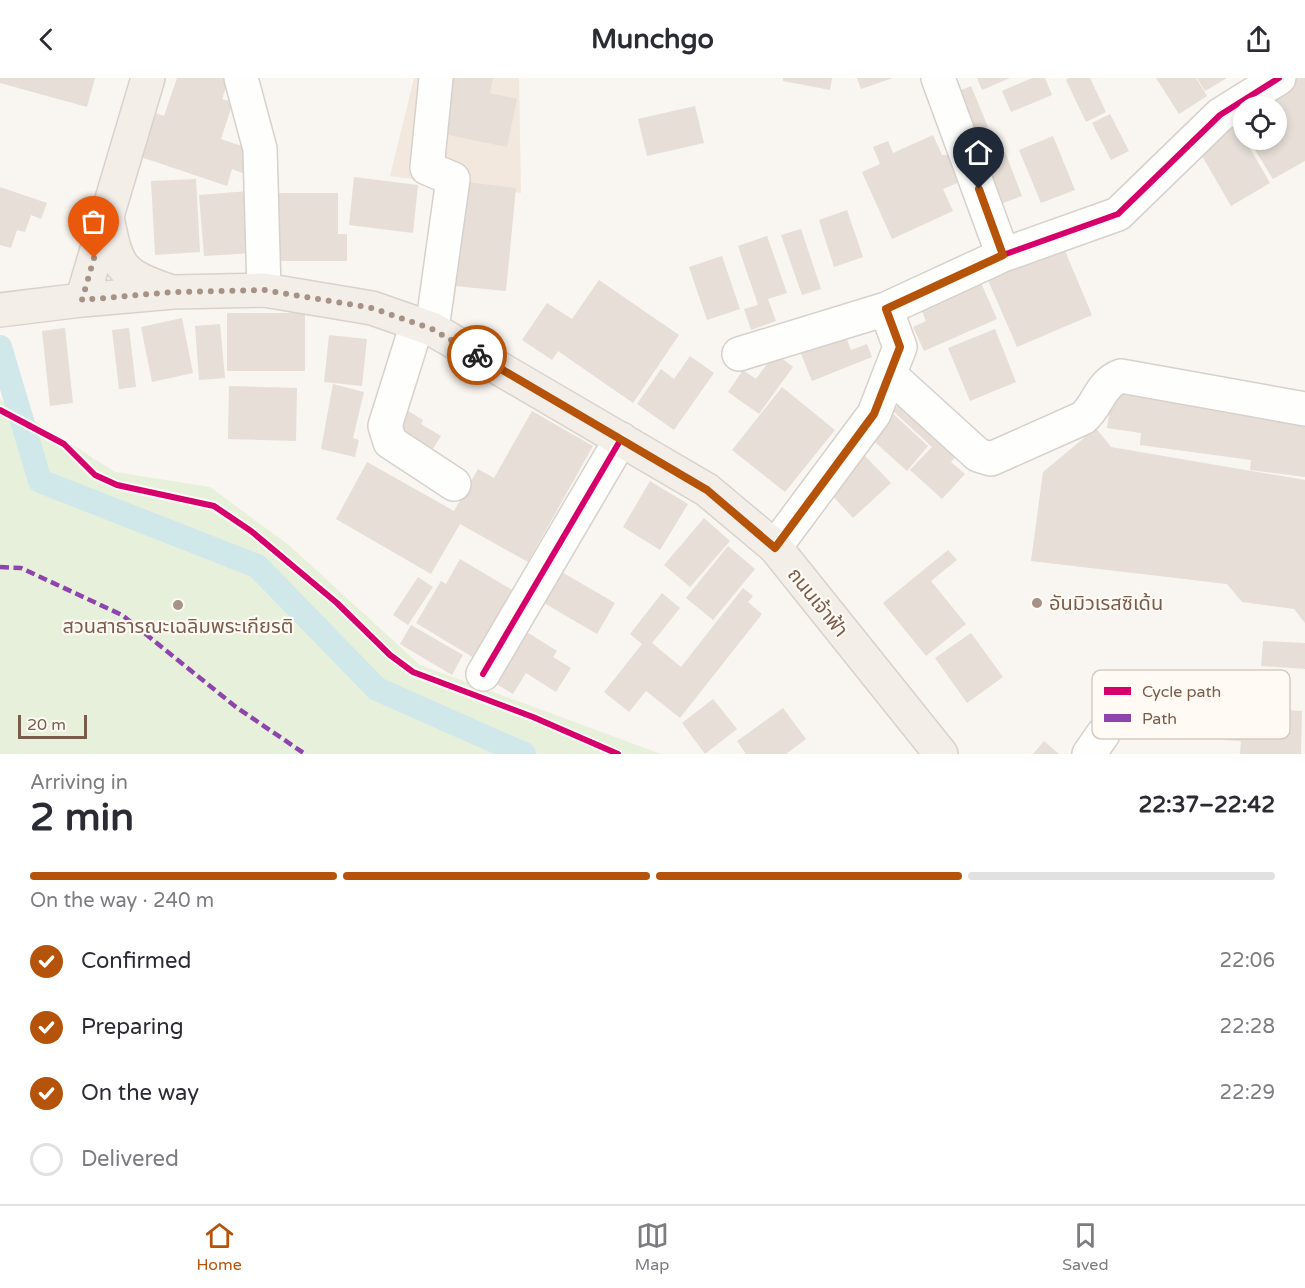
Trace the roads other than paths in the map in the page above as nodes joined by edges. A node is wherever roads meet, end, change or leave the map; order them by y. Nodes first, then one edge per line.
1 (148, 78) edge
2 (241, 78) edge
3 (436, 78) edge
4 (938, 78) edge
5 (1279, 78) edge
6 (107, 217) junction
7 (1003, 255) junction
8 (264, 290) junction
9 (173, 292) junction
10 (82, 300) junction
11 (11, 309) edge
12 (886, 309) junction
13 (425, 326) junction
14 (739, 354) dead end
15 (890, 375) junction
16 (1305, 409) edge
17 (621, 439) junction
18 (454, 484) dead end
19 (775, 548) junction
20 (483, 674) dead end
21 (940, 754) edge

1 - 6 main road
2 - 8 street
3 - 13 street
4 - 7 street
5 - 7 street
6 - 9 main road
6 - 10 main road
7 - 12 street
8 - 9 main road, ถนนเจ้าฟ้า
8 - 13 main road, ถนนเจ้าฟ้า
9 - 10 main road, ถนนเจ้าฟ้า
10 - 11 main road, ถนนเจ้าฟ้า
12 - 14 street
12 - 15 street
13 - 17 main road, ถนนเจ้าฟ้า
13 - 18 street
15 - 16 street
15 - 19 street
17 - 19 main road, ถนนเจ้าฟ้า
17 - 20 street
19 - 21 main road, ถนนเจ้าฟ้า

